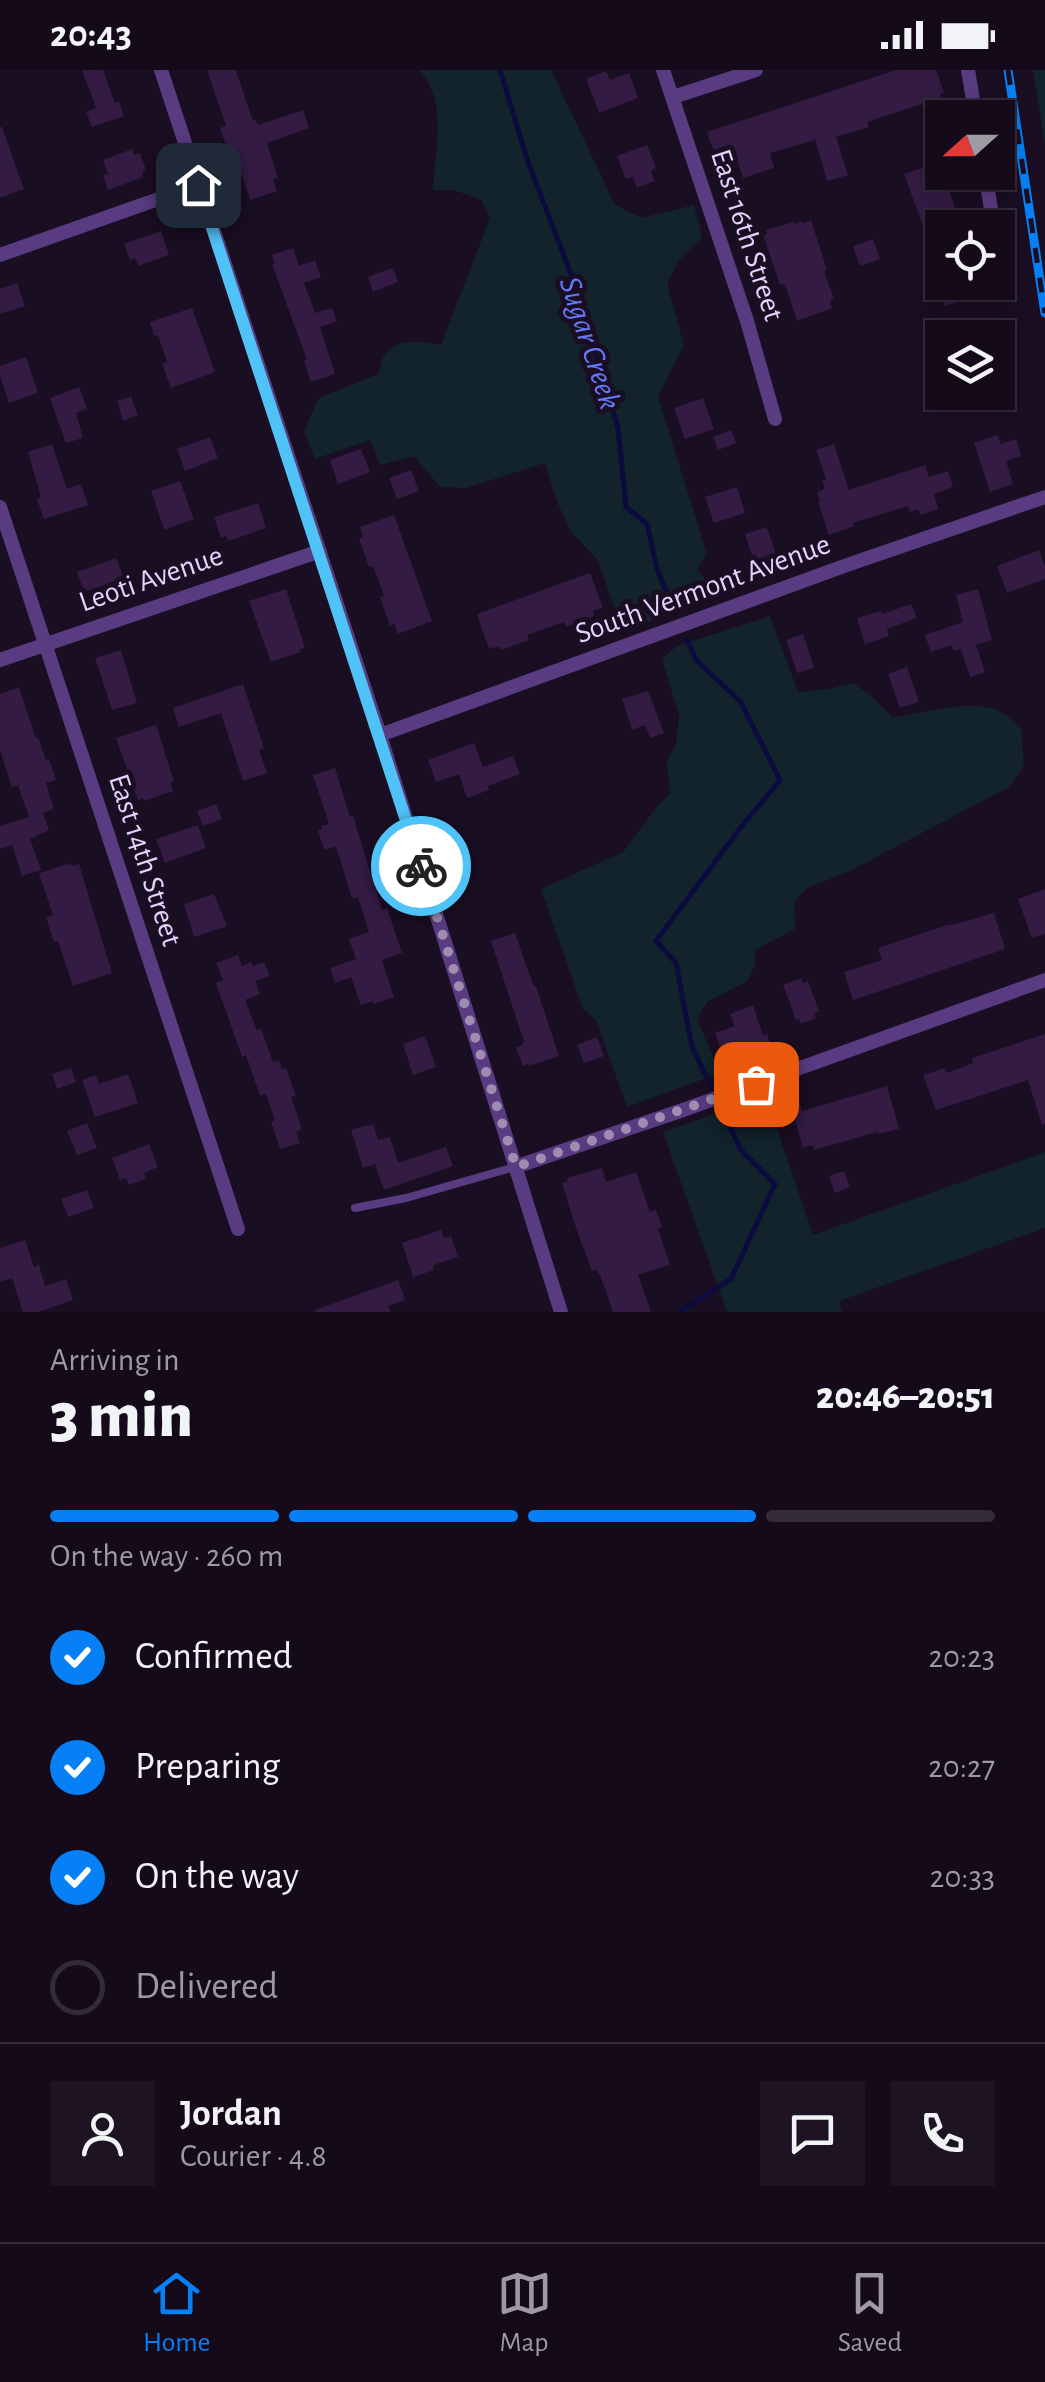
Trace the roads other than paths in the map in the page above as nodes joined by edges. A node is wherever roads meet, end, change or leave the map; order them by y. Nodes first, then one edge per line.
1 (160, 70) edge
2 (663, 70) edge
3 (756, 70) edge
4 (968, 70) edge
5 (673, 97) junction
6 (973, 100) edge
7 (198, 185) junction
8 (0, 256) edge
9 (775, 419) dead end
10 (1045, 497) edge
11 (0, 508) edge
12 (320, 551) junction
13 (44, 644) junction
14 (0, 660) edge
15 (380, 735) junction
16 (1045, 980) edge
17 (516, 1167) junction
18 (355, 1208) dead end
19 (238, 1229) dead end
20 (562, 1312) edge

1 - 7 street
2 - 5 street, East 16th Street
3 - 5 street
4 - 6 street
5 - 9 street, East 16th Street
7 - 8 street
7 - 12 street
10 - 15 street, South Vermont Avenue
11 - 13 street, East 14th Street
12 - 13 street, Leoti Avenue
12 - 15 street
13 - 14 street, Leoti Avenue
13 - 19 street, East 14th Street
15 - 17 street
16 - 17 street
17 - 18 lane
17 - 20 street

